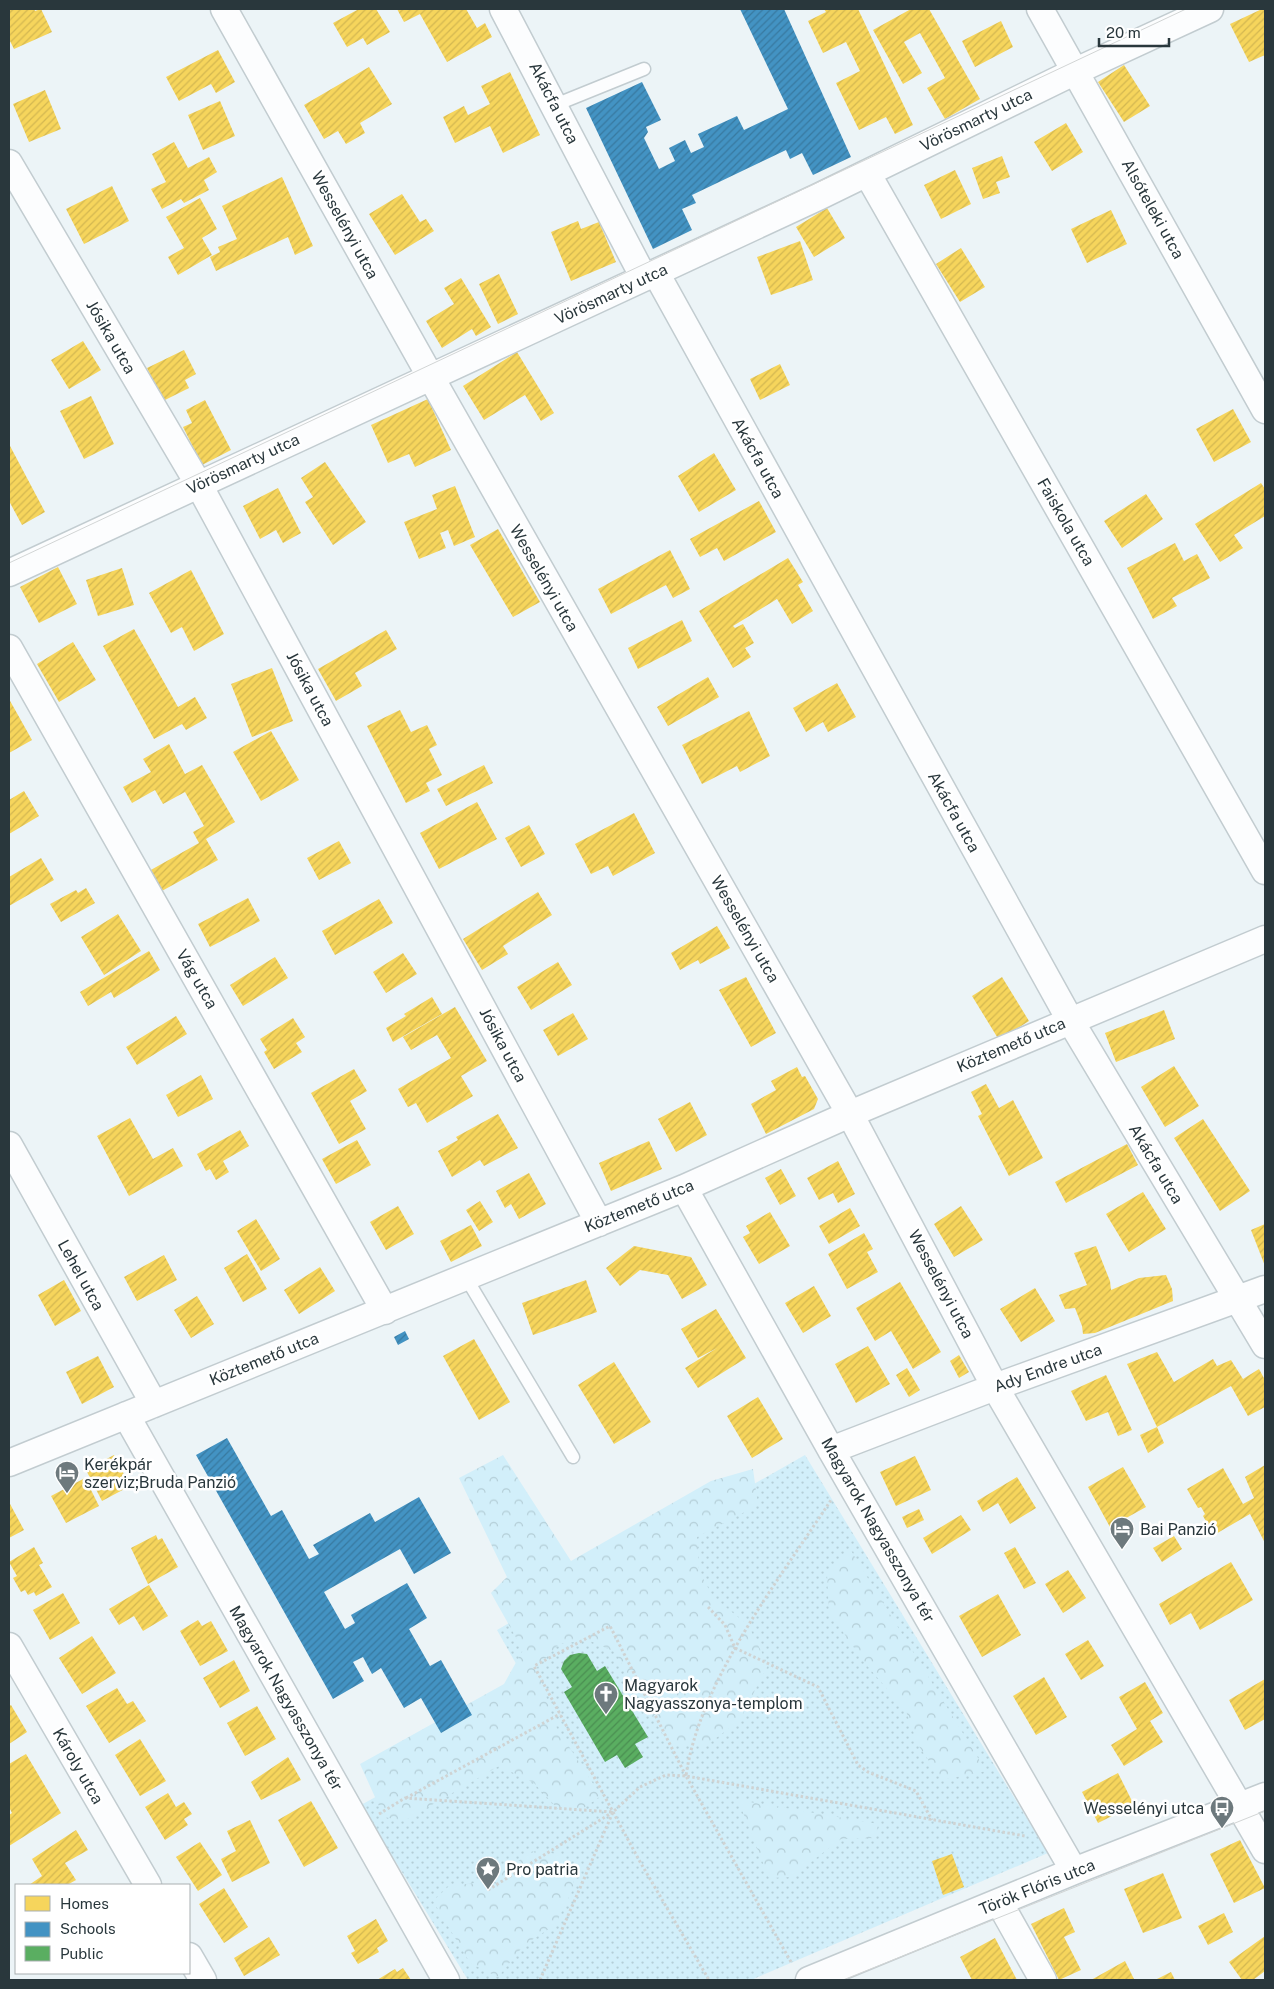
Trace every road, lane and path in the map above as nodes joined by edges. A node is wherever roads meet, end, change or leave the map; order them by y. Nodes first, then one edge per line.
1 (224, 9) edge
2 (503, 9) edge
3 (1040, 9) edge
4 (1210, 9) edge
5 (644, 69) dead end
6 (1076, 71) junction
7 (555, 105) junction
8 (9, 163) edge
9 (867, 174) junction
10 (650, 275) junction
11 (430, 377) junction
12 (1265, 410) edge
13 (199, 485) junction
14 (9, 573) edge
15 (9, 648) edge
16 (1265, 871) edge
17 (1265, 940) edge
18 (1070, 1020) junction
19 (850, 1114) junction
20 (9, 1145) edge
21 (684, 1188) junction
22 (599, 1222) junction
23 (465, 1276) junction
24 (1265, 1289) edge
25 (1238, 1299) junction
26 (384, 1311) junction
27 (1265, 1345) edge
28 (996, 1387) junction
29 (154, 1404) junction
30 (126, 1415) junction
31 (831, 1450) junction
32 (573, 1457) dead end
33 (9, 1463) edge
34 (847, 1474) junction
35 (708, 1607) dead end
36 (9, 1646) edge
37 (735, 1648) junction
38 (560, 1714) junction
39 (686, 1776) junction
40 (1265, 1796) edge
41 (405, 1798) junction
42 (1240, 1806) junction
43 (613, 1812) junction
44 (933, 1821) junction
45 (359, 1826) junction
46 (1058, 1842) junction
47 (1265, 1850) edge
48 (1074, 1871) junction
49 (147, 1884) edge
50 (488, 1890) dead end
51 (999, 1902) junction
52 (190, 1958) edge
53 (802, 1974) edge
54 (203, 1980) edge
55 (446, 1980) edge
56 (540, 1980) edge
57 (709, 1980) edge
58 (1043, 1980) edge

1 - 11 street, Wesselényi utca
2 - 7 street, Akácfa utca
3 - 6 street, Alsóteleki utca
4 - 6 street, Vörösmarty utca
5 - 7 lane
6 - 9 street, Vörösmarty utca
6 - 12 street, Alsóteleki utca
7 - 10 street, Akácfa utca
8 - 13 street, Jósika utca
9 - 10 street, Vörösmarty utca
9 - 16 street, Faiskola utca
10 - 11 street, Vörösmarty utca
10 - 18 street, Akácfa utca
11 - 13 street, Vörösmarty utca
11 - 19 street, Wesselényi utca
13 - 14 street, Vörösmarty utca
13 - 22 street, Jósika utca
15 - 26 street, Vág utca
17 - 18 street, Köztemető utca
18 - 19 street, Köztemető utca
18 - 25 street, Akácfa utca
19 - 21 street, Köztemető utca
19 - 28 street, Wesselényi utca
20 - 29 street, Lehel utca
21 - 22 street, Köztemető utca
21 - 31 street, Magyarok Nagyasszonya tér
22 - 23 street, Köztemető utca
23 - 26 street, Köztemető utca
23 - 32 lane
24 - 25 street, Ady Endre utca
25 - 27 street, Akácfa utca
25 - 28 street, Ady Endre utca
26 - 29 street, Köztemető utca
28 - 31 street, Ady Endre utca
28 - 42 street, Wesselényi utca
29 - 30 street, Köztemető utca
30 - 33 street, Köztemető utca
30 - 45 street, Magyarok Nagyasszonya tér
31 - 34 street, Magyarok Nagyasszonya tér
34 - 37 path
34 - 46 street, Magyarok Nagyasszonya tér
35 - 37 path
36 - 49 street, Károly utca
37 - 39 path
37 - 44 path
38 - 39 path
38 - 41 path
38 - 43 path
39 - 43 path
39 - 44 path
39 - 53 path
40 - 42 street, Török Flóris utca
41 - 43 path
41 - 45 path
42 - 47 street, Wesselényi utca
42 - 48 street, Török Flóris utca
43 - 50 path
43 - 56 path
43 - 57 path
44 - 46 path
45 - 55 street, Magyarok Nagyasszonya tér
46 - 48 street, Magyarok Nagyasszonya tér
48 - 51 street, Török Flóris utca
51 - 53 street, Török Flóris utca
51 - 58 street
52 - 54 street

